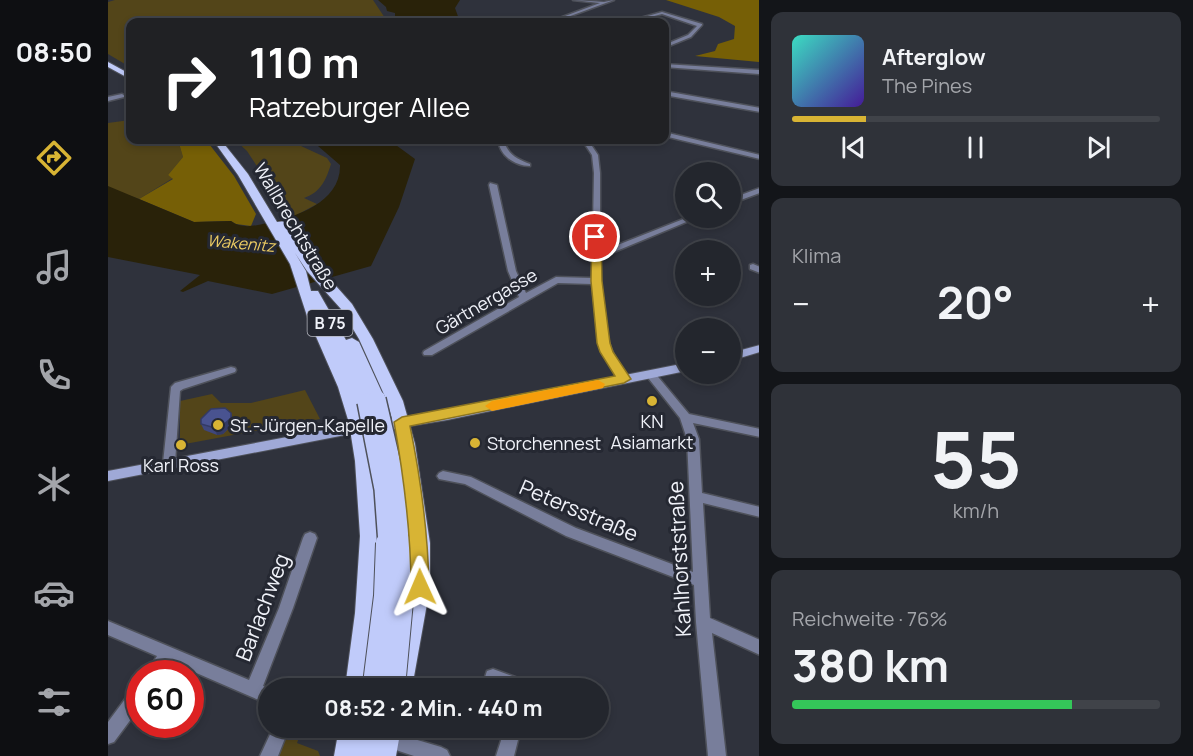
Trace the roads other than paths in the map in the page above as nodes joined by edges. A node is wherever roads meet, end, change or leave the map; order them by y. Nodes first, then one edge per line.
1 (575, 0) edge
2 (612, 0) edge
3 (606, 3) junction
4 (563, 18) edge
5 (641, 18) edge
6 (669, 45) edge
7 (108, 59) edge
8 (108, 64) edge
9 (669, 65) edge
10 (126, 70) edge
11 (759, 72) edge
12 (126, 75) edge
13 (669, 94) edge
14 (122, 96) dead end
15 (108, 99) edge
16 (759, 110) edge
17 (669, 135) edge
18 (220, 144) edge
19 (228, 144) edge
20 (502, 144) edge
21 (588, 144) edge
22 (759, 158) edge
23 (528, 165) dead end
24 (493, 185) dead end
25 (759, 190) edge
26 (259, 194) junction
27 (741, 197) edge
28 (675, 225) edge
29 (596, 250) junction
30 (301, 263) junction
31 (759, 265) edge
32 (759, 271) edge
33 (596, 281) junction
34 (524, 298) junction
35 (759, 348) edge
36 (428, 353) dead end
37 (741, 354) edge
38 (675, 369) edge
39 (231, 370) dead end
40 (650, 374) junction
41 (624, 379) junction
42 (373, 403) junction
43 (685, 417) junction
44 (402, 422) junction
45 (357, 429) junction
46 (759, 433) edge
47 (169, 463) junction
48 (108, 476) edge
49 (443, 476) dead end
50 (697, 497) junction
51 (759, 512) edge
52 (310, 538) dead end
53 (700, 581) junction
54 (703, 622) junction
55 (108, 628) edge
56 (759, 648) edge
57 (167, 655) junction
58 (164, 660) edge
59 (381, 678) edge
60 (382, 678) edge
61 (386, 678) edge
62 (253, 690) junction
63 (258, 692) edge
64 (126, 712) edge
65 (108, 736) edge
66 (277, 738) edge
67 (349, 738) edge
68 (510, 738) edge
69 (380, 741) edge
70 (269, 756) edge
71 (345, 756) edge
72 (361, 756) edge
73 (441, 756) edge
74 (505, 756) edge
75 (717, 756) edge

1 - 3 street
2 - 3 street
3 - 4 street
5 - 6 street
7 - 10 main road
8 - 12 main road
9 - 11 street
13 - 16 street
14 - 15 street
17 - 22 street
18 - 26 main road, Wallbrechtstraße / B 75
19 - 26 main road, Wallbrechtstraße / B 75
20 - 23 street
21 - 29 street
24 - 34 street
25 - 27 street
26 - 30 main road, Wallbrechtstraße / B 75
28 - 29 street
29 - 33 street
30 - 42 main road, Wallbrechtstraße / B 75
30 - 42 main road
31 - 32 street
33 - 34 street, Gärtnergasse
33 - 41 street
34 - 36 street, Gärtnergasse
35 - 37 main road
38 - 40 main road
39 - 47 street
40 - 41 main road
40 - 43 street, Kahlhorststraße
41 - 44 main road
42 - 44 main road
42 - 45 main road
42 - 60 main road, B 75, bridge
43 - 46 street
43 - 50 street, Kahlhorststraße
44 - 45 main road
44 - 61 main road
45 - 47 main road
45 - 59 main road
47 - 48 main road
49 - 53 street, Petersstraße
50 - 51 street
50 - 53 street, Kahlhorststraße
52 - 62 street, Barlachweg
53 - 54 street, Kahlhorststraße
54 - 56 street
54 - 75 street, Kahlhorststraße
55 - 57 street
57 - 58 street
57 - 62 street
62 - 63 street
64 - 65 street
66 - 70 street
67 - 71 main road
68 - 74 street
69 - 72 main road
69 - 73 street

